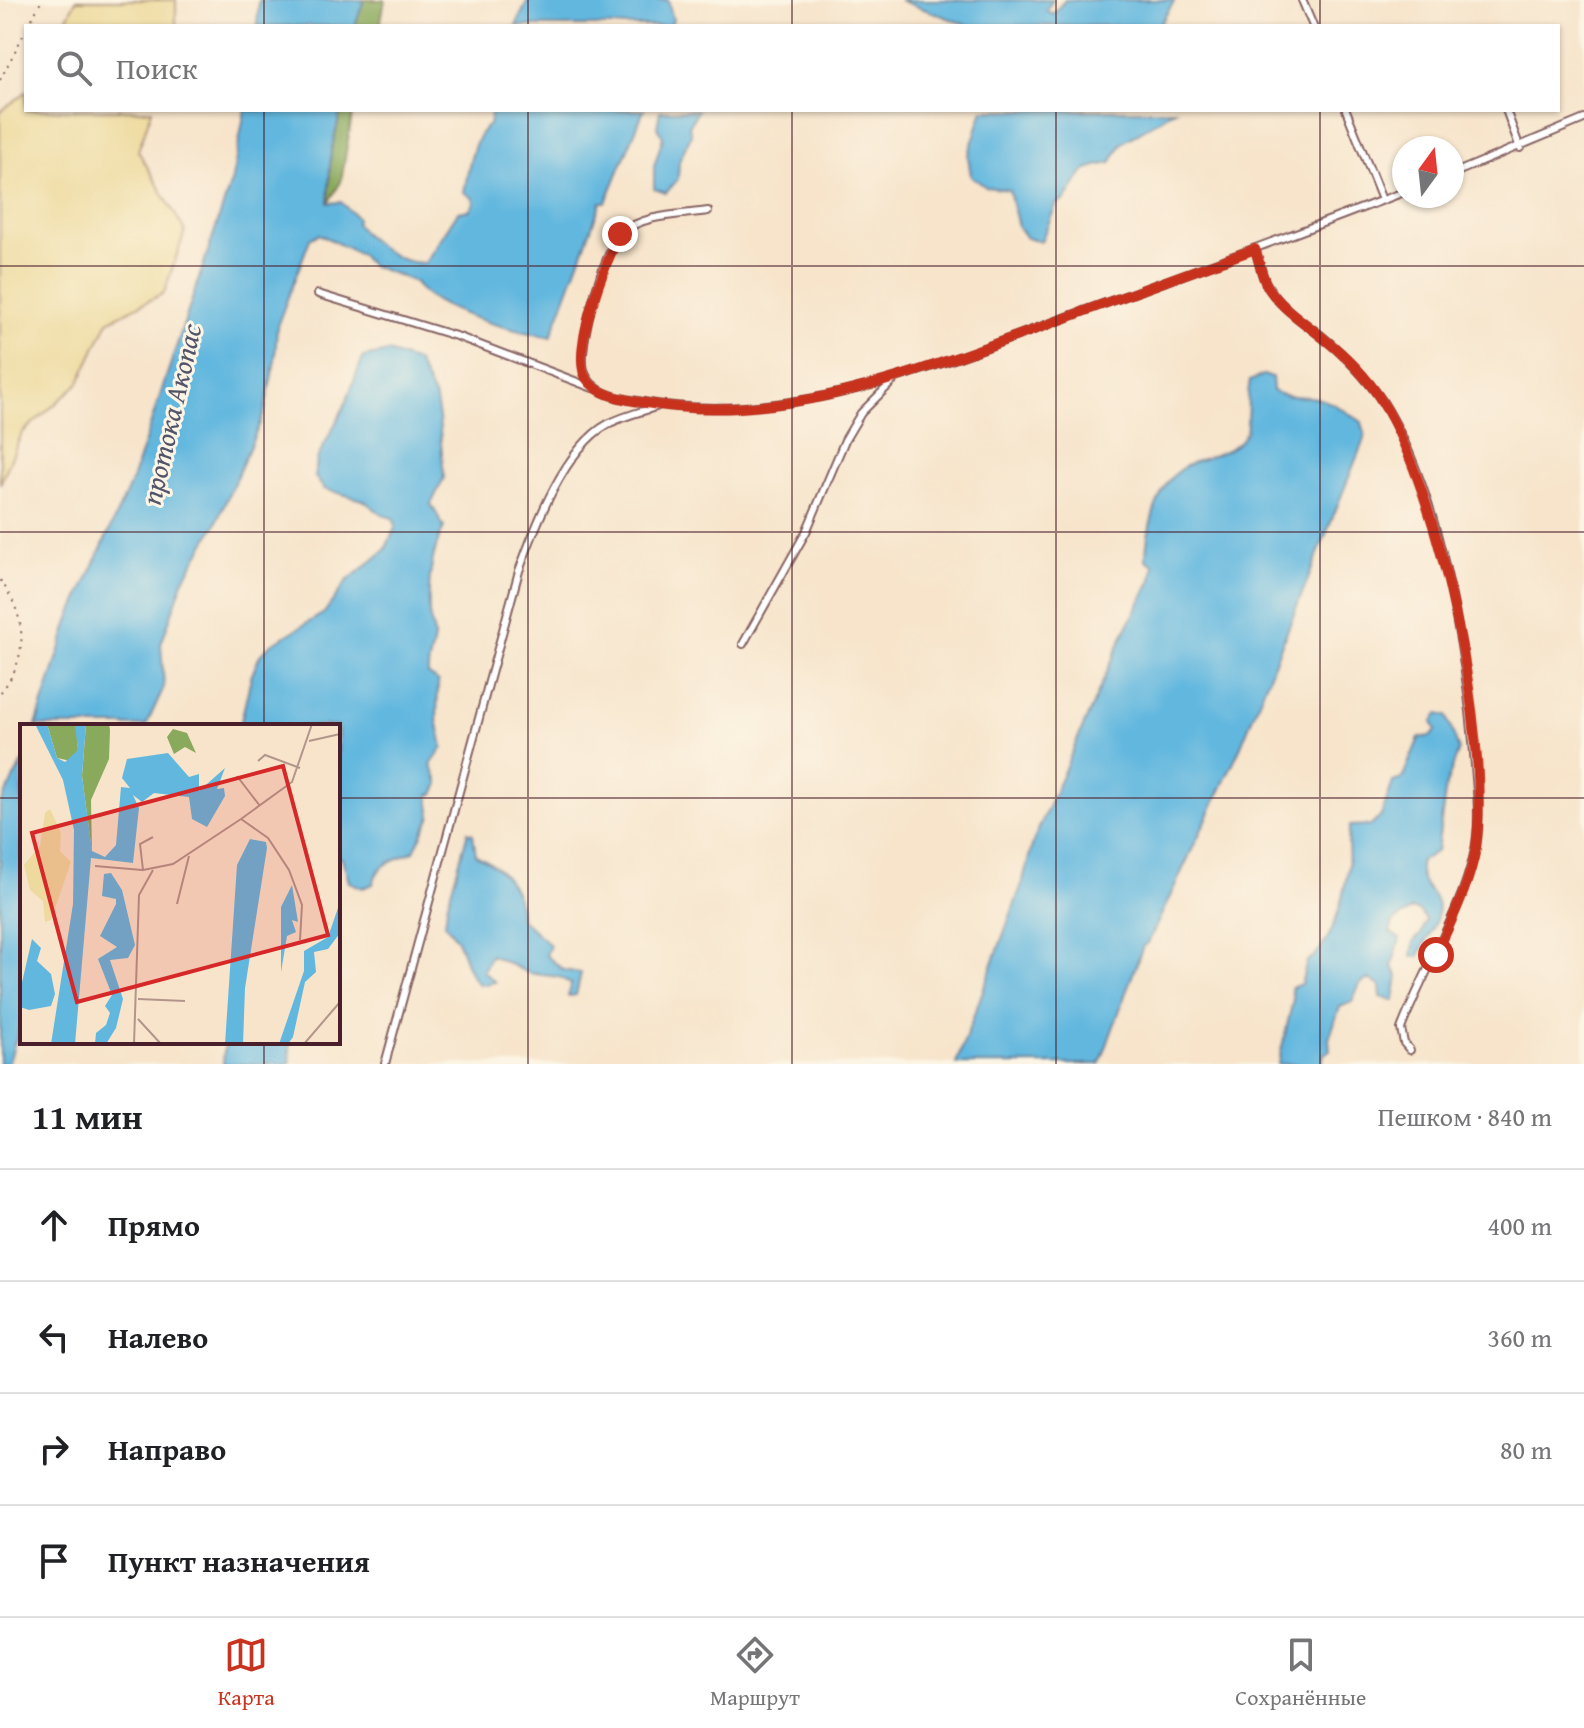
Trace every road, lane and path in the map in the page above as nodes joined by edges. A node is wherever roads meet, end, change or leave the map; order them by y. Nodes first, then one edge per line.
1 (42, 0) edge
2 (1302, 0) edge
3 (29, 24) edge
4 (1312, 24) edge
5 (24, 34) edge
6 (0, 80) edge
7 (1347, 112) edge
8 (1507, 112) edge
9 (1584, 119) edge
10 (1520, 148) junction
11 (1464, 169) edge
12 (1392, 196) edge
13 (1382, 200) junction
14 (708, 211) dead end
15 (1255, 249) junction
16 (318, 294) dead end
17 (894, 380) junction
18 (596, 389) junction
19 (659, 405) junction
20 (0, 580) edge
21 (743, 644) dead end
22 (0, 693) edge
23 (1410, 1050) dead end
24 (385, 1064) edge

1 - 3 path
2 - 4 lane
5 - 6 path
7 - 13 lane
8 - 10 lane
9 - 10 lane
10 - 11 lane
12 - 13 lane
13 - 15 lane
14 - 18 lane
15 - 17 lane
15 - 23 lane
16 - 18 lane
17 - 19 lane
17 - 21 lane
18 - 19 lane
19 - 24 lane
20 - 22 path

